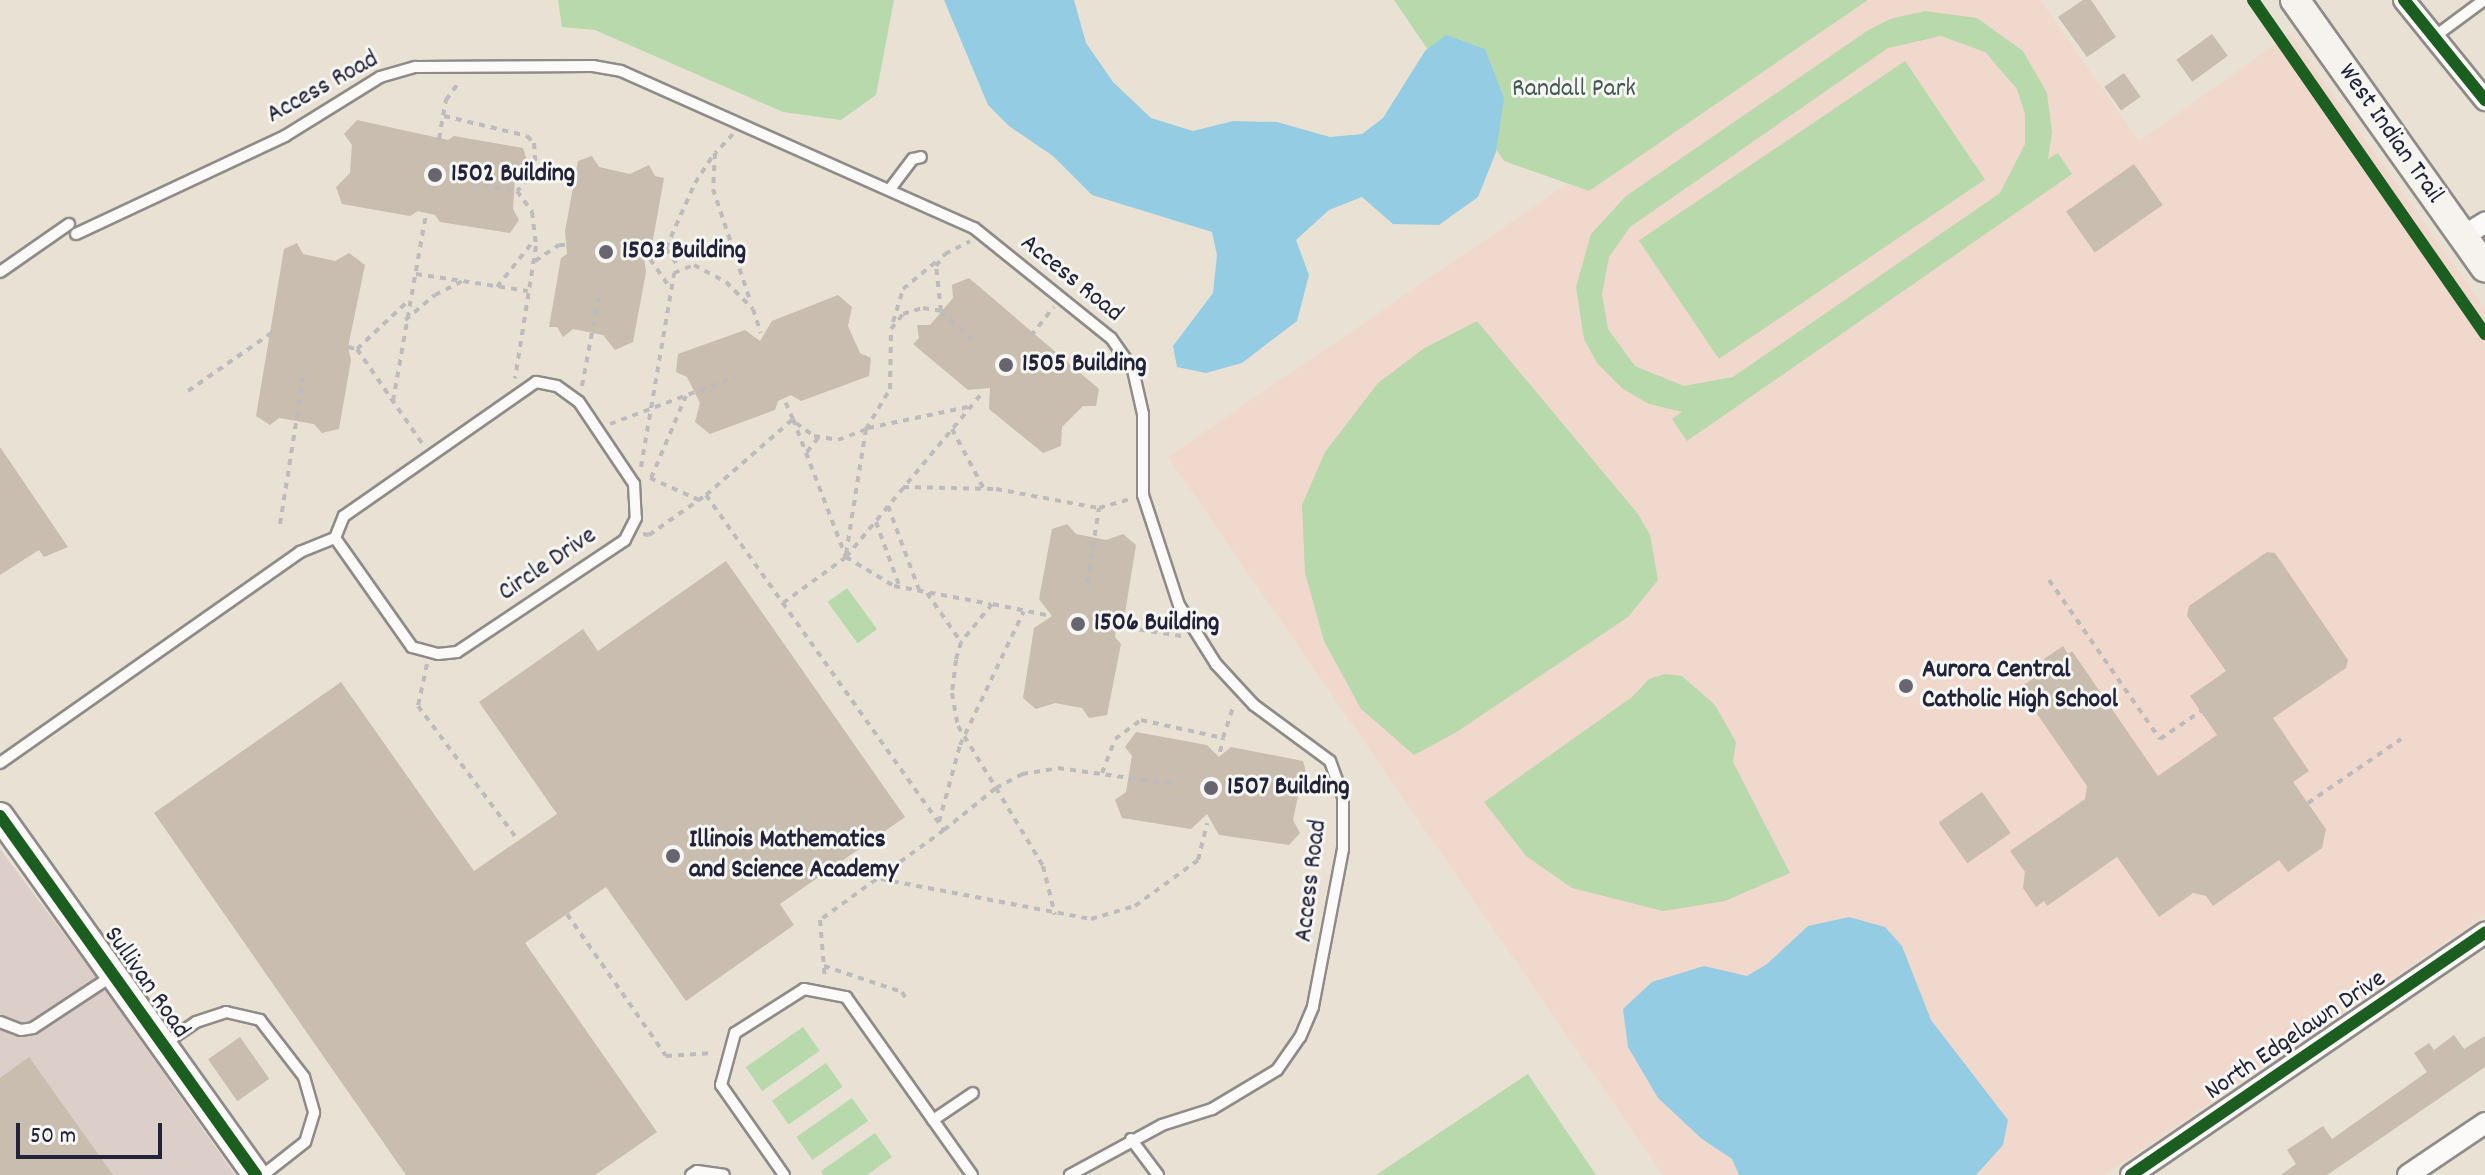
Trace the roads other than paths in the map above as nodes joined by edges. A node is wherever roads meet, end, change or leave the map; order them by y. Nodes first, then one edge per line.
1 (2295, 0) edge
2 (2404, 0) edge
3 (2484, 0) edge
4 (2434, 37) junction
5 (2485, 100) edge
6 (921, 157) dead end
7 (890, 189) junction
8 (2474, 230) edge
9 (2485, 267) edge
10 (0, 272) edge
11 (335, 538) junction
12 (0, 763) edge
13 (0, 816) edge
14 (2485, 933) edge
15 (113, 975) junction
16 (0, 1022) edge
17 (163, 1044) junction
18 (973, 1093) dead end
19 (933, 1120) junction
20 (2485, 1123) edge
21 (1131, 1139) junction
22 (256, 1175) edge
23 (263, 1175) edge
24 (691, 1175) edge
25 (724, 1175) edge
26 (784, 1175) edge
27 (972, 1175) edge
28 (1070, 1175) edge
29 (1158, 1175) edge
30 (2131, 1175) edge
31 (2408, 1175) edge

1 - 8 main road, West Indian Trail
2 - 4 street
3 - 4 lane
4 - 5 street
6 - 7 lane
7 - 10 lane, Access Road
7 - 21 lane, Access Road
8 - 9 main road, West Indian Trail
11 - 11 lane, Circle Drive
11 - 12 lane
13 - 15 street, Sullivan Road
14 - 30 street, North Edgelawn Drive
15 - 16 lane
15 - 17 street, Sullivan Road
17 - 22 street, Sullivan Road
17 - 23 lane
18 - 19 lane
19 - 26 lane
19 - 27 lane
20 - 31 street
21 - 28 lane, Access Road
21 - 29 lane
24 - 25 lane

